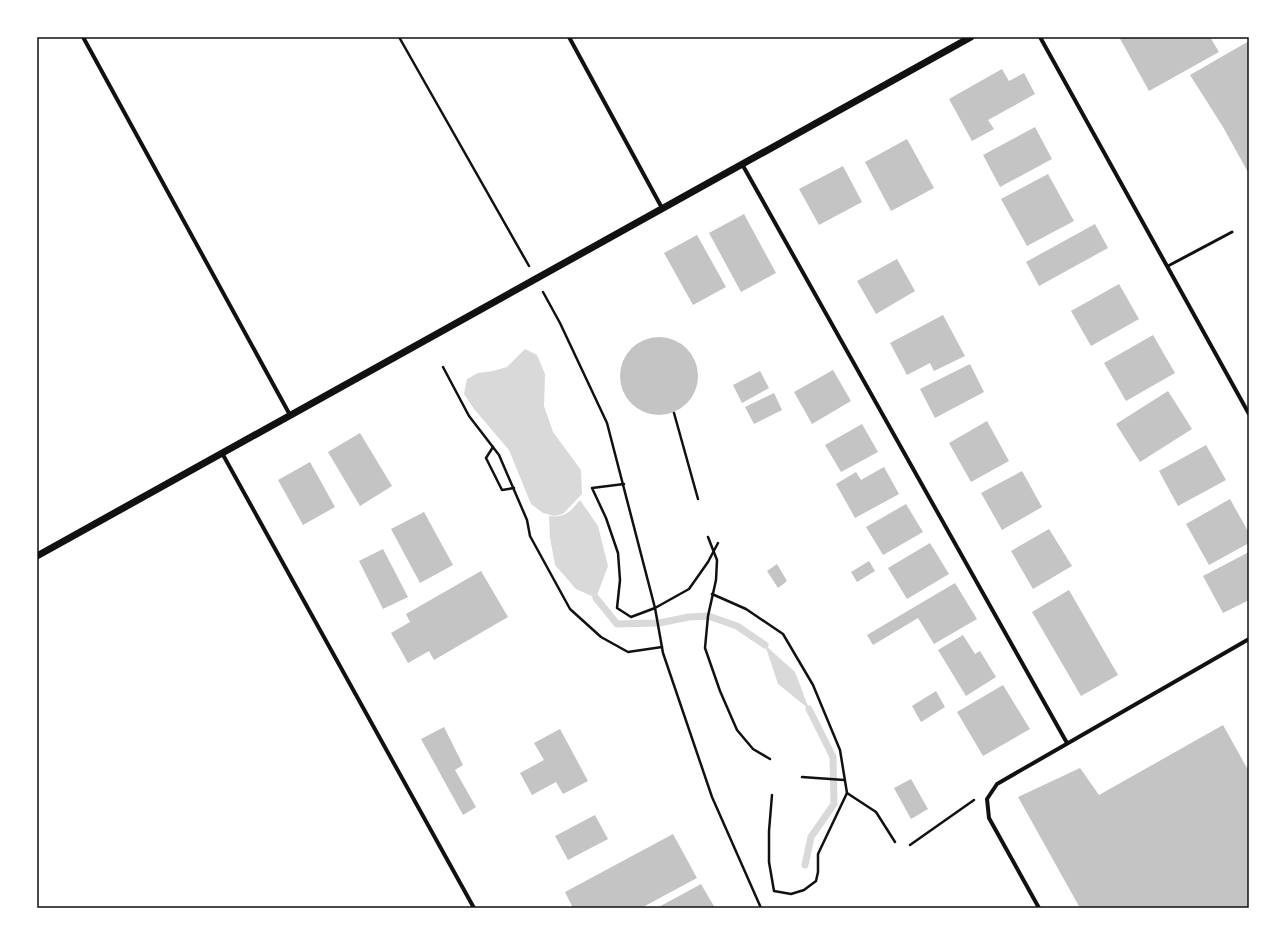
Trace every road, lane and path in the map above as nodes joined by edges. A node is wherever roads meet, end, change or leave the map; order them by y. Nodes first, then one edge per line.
1 (83, 37) edge
2 (399, 37) edge
3 (568, 37) edge
4 (970, 37) edge
5 (1040, 37) edge
6 (742, 164) junction
7 (662, 208) junction
8 (1232, 232) dead end
9 (1168, 266) junction
10 (536, 279) junction
11 (443, 367) dead end
12 (674, 413) dead end
13 (1249, 414) edge
14 (290, 416) junction
15 (493, 447) junction
16 (222, 453) junction
17 (624, 484) junction
18 (514, 488) junction
19 (698, 498) dead end
20 (708, 537) dead end
21 (718, 543) dead end
22 (37, 556) edge
23 (712, 594) junction
24 (655, 608) junction
25 (1249, 639) edge
26 (662, 646) junction
27 (1067, 743) junction
28 (770, 759) dead end
29 (802, 777) dead end
30 (844, 780) junction
31 (997, 784) junction
32 (847, 793) junction
33 (772, 795) dead end
34 (895, 842) dead end
35 (910, 845) dead end
36 (474, 908) edge
37 (761, 908) edge
38 (1039, 908) edge

1 - 14 street
2 - 10 path
3 - 7 street
4 - 6 street
5 - 9 street
6 - 7 street
6 - 27 street
7 - 10 street
8 - 9 lane
9 - 13 street
10 - 14 street
10 - 17 path
11 - 15 path
12 - 19 path
14 - 16 street
15 - 18 path
15 - 18 path
16 - 22 street
16 - 36 street
17 - 24 path
17 - 24 path
18 - 26 path
20 - 23 path
21 - 24 path
23 - 28 path
23 - 30 path
24 - 26 path
25 - 27 street
26 - 37 path
27 - 31 street
29 - 30 path
30 - 32 path
31 - 35 path
31 - 38 street
32 - 33 path
32 - 34 path

